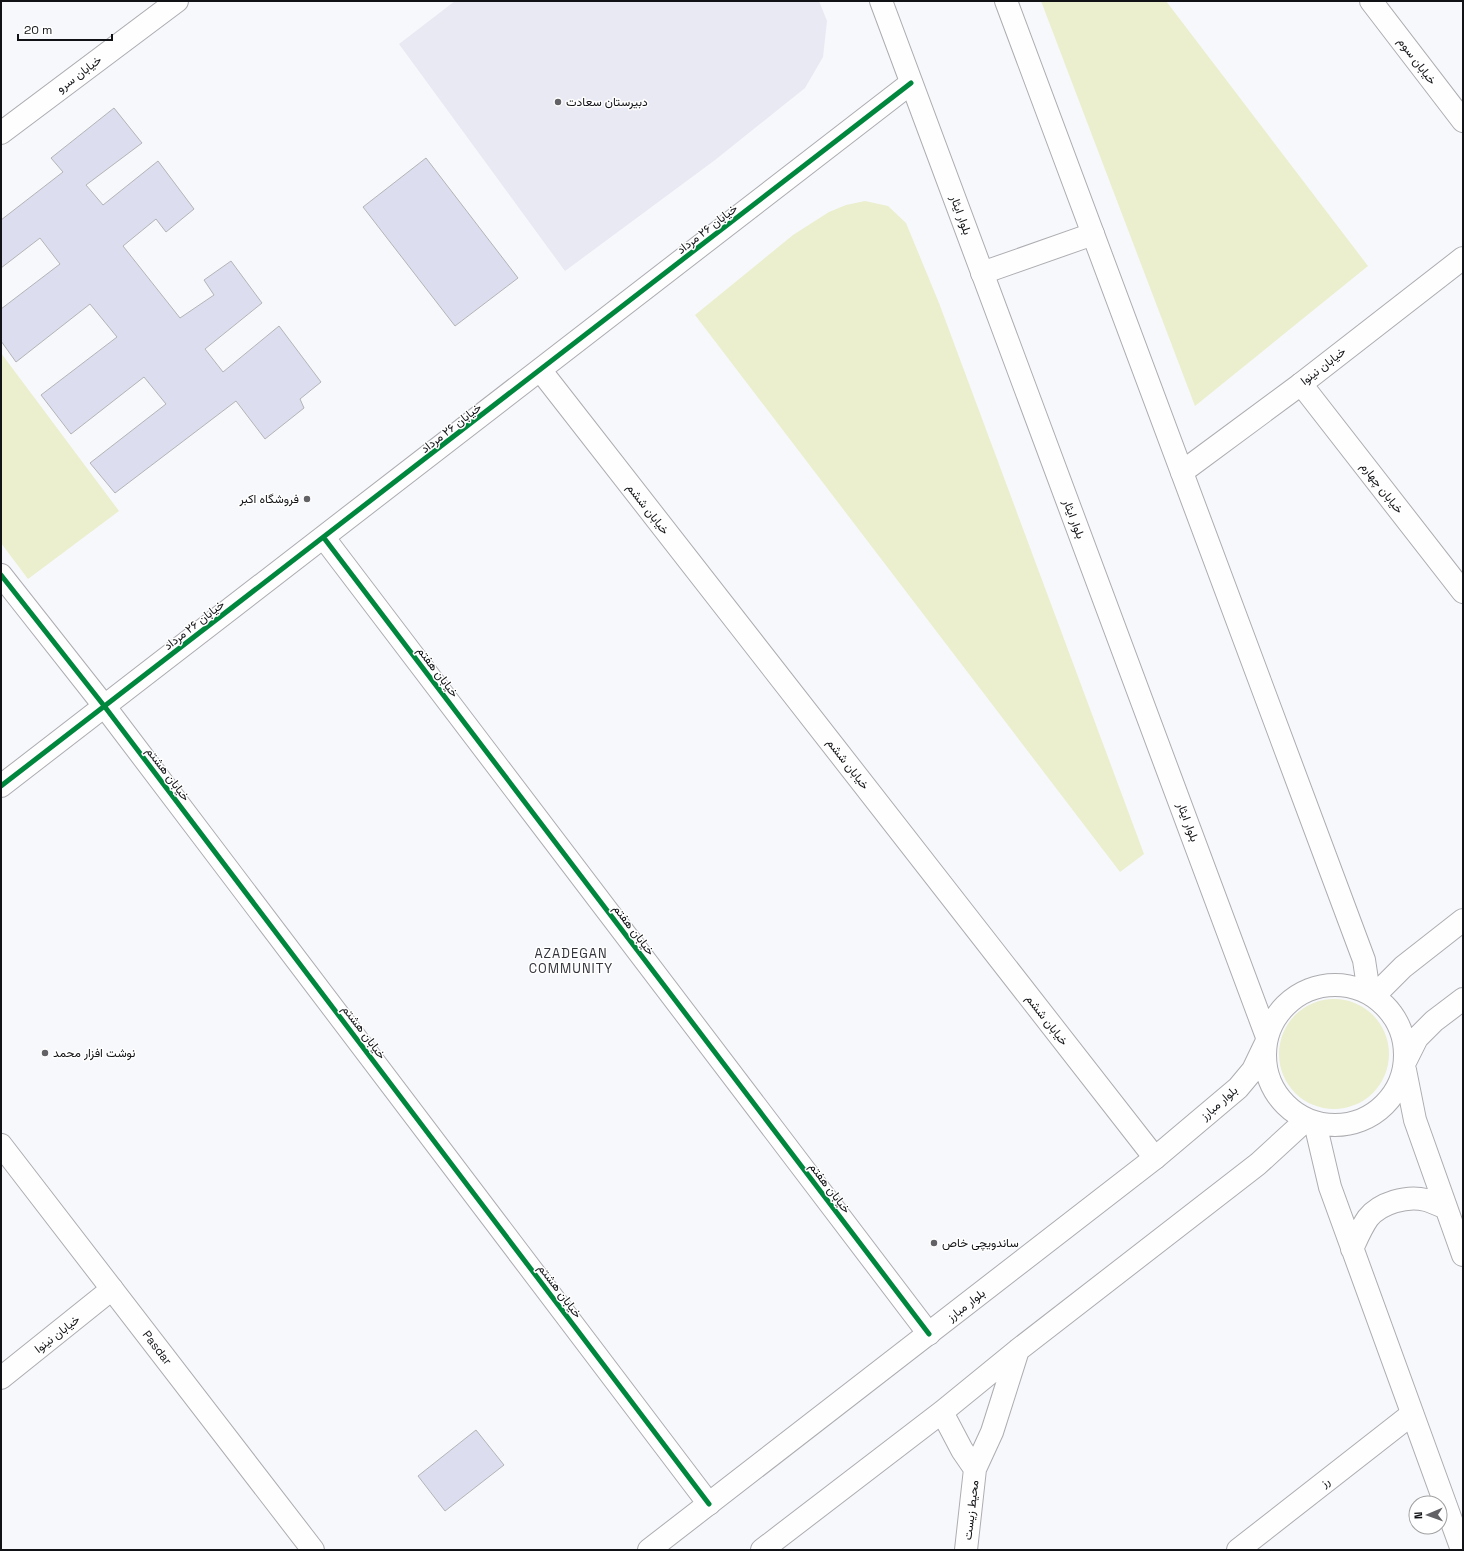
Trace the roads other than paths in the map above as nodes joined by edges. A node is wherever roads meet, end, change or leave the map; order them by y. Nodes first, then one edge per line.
1 (177, 1) edge
2 (881, 1) edge
3 (1006, 1) edge
4 (1371, 1) edge
5 (911, 83) junction
6 (1463, 121) edge
7 (4, 126) edge
8 (1093, 234) junction
9 (1463, 258) edge
10 (982, 273) junction
11 (541, 371) junction
12 (1301, 384) junction
13 (1182, 472) junction
14 (324, 538) junction
15 (1, 575) edge
16 (1463, 592) edge
17 (105, 707) junction
18 (1, 786) edge
19 (1463, 920) edge
20 (1372, 995) junction
21 (1463, 999) edge
22 (1266, 1041) junction
23 (1405, 1065) junction
24 (1310, 1122) junction
25 (1, 1145) edge
26 (1155, 1158) junction
27 (1446, 1208) junction
28 (1352, 1249) junction
29 (1463, 1255) edge
30 (112, 1290) junction
31 (929, 1334) junction
32 (1018, 1350) junction
33 (1, 1378) edge
34 (942, 1412) junction
35 (1412, 1414) junction
36 (975, 1469) junction
37 (708, 1504) junction
38 (313, 1550) edge
39 (649, 1550) edge
40 (762, 1550) edge
41 (966, 1550) edge
42 (1238, 1550) edge
43 (1462, 1550) edge

1 - 7 street, خیابان سرو
2 - 5 street, بلوار ایثار
3 - 8 street
4 - 6 street, خیابان سوم
5 - 10 street, بلوار ایثار
5 - 11 street, خیابان ۲۶ مرداد
8 - 10 street
8 - 13 street
9 - 12 street, خیابان نینوا
10 - 22 street, بلوار ایثار
11 - 14 street, خیابان ۲۶ مرداد
11 - 26 street, خیابان ششم
12 - 13 street, خیابان نینوا
12 - 16 street, خیابان چهارم
13 - 20 street
14 - 17 street, خیابان ۲۶ مرداد
14 - 31 street, خیابان هفتم
15 - 17 street, خیابان هشتم
17 - 18 street, خیابان ۲۶ مرداد
17 - 37 street, خیابان هشتم
19 - 20 street
20 - 22 street
20 - 23 street
21 - 23 street
22 - 24 street
22 - 26 street, بلوار مبارز
23 - 24 street
23 - 27 street
24 - 28 street
24 - 32 street
25 - 30 street, Pasdar
26 - 31 street, بلوار مبارز
27 - 28 street
27 - 29 street
28 - 35 street
30 - 33 street, خیابان نینوا
30 - 38 street, Pasdar
31 - 37 street, بلوار مبارز
32 - 34 street
32 - 36 street, محیط زیست
34 - 36 street
34 - 40 street
35 - 42 street, رز
35 - 43 street
36 - 41 street, محیط زیست
37 - 39 street, بلوار مبارز

